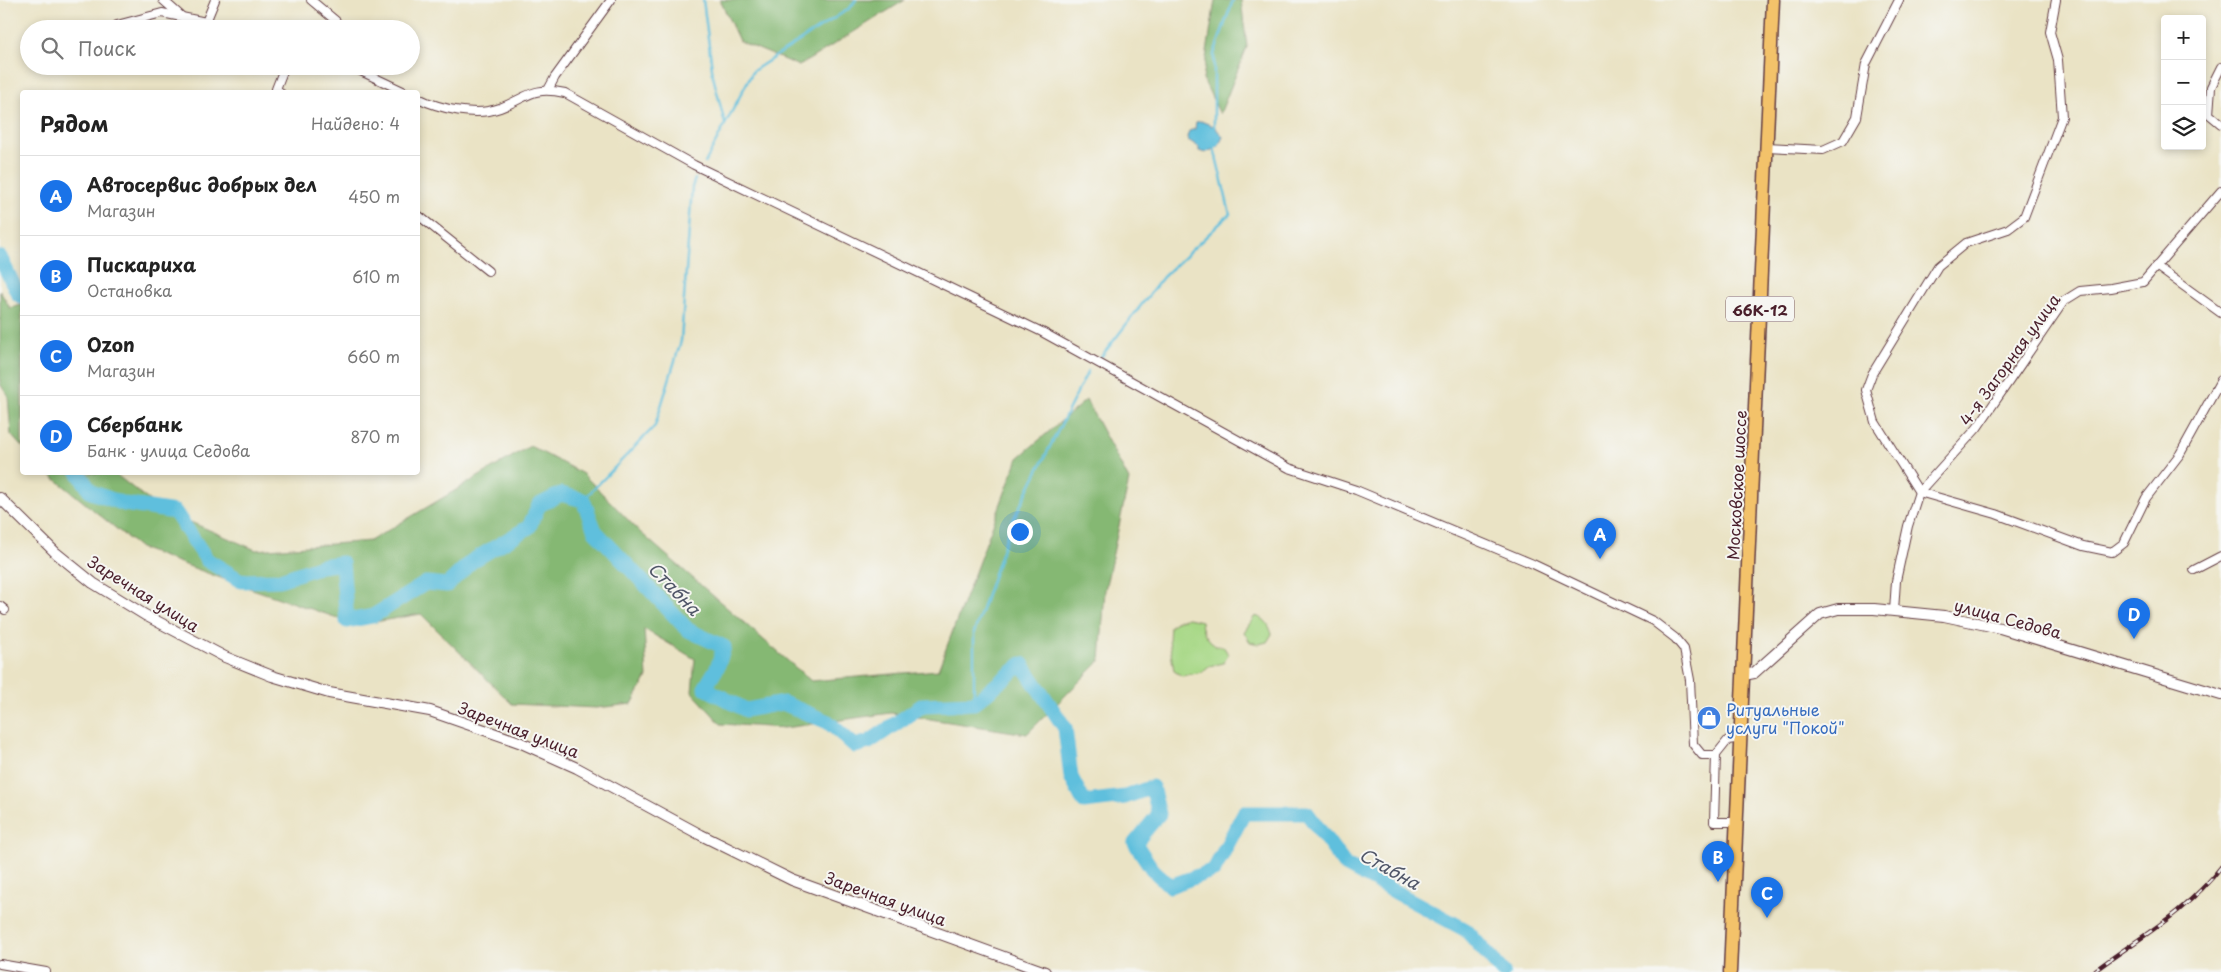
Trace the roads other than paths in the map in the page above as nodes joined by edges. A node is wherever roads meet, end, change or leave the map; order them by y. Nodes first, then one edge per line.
1 (163, 0) edge
2 (216, 0) edge
3 (311, 0) edge
4 (611, 0) edge
5 (1773, 0) edge
6 (1899, 0) edge
7 (2056, 0) edge
8 (182, 17) junction
9 (138, 20) edge
10 (196, 20) edge
11 (207, 20) edge
12 (335, 20) edge
13 (2221, 67) edge
14 (282, 75) edge
15 (370, 75) edge
16 (277, 90) edge
17 (401, 90) edge
18 (548, 90) junction
19 (420, 101) edge
20 (2221, 124) edge
21 (1767, 147) junction
22 (2221, 191) edge
23 (420, 217) edge
24 (2156, 266) junction
25 (488, 271) dead end
26 (2221, 313) edge
27 (2221, 380) edge
28 (1919, 492) junction
29 (0, 498) edge
30 (2221, 556) edge
31 (2194, 570) dead end
32 (1894, 611) junction
33 (1744, 676) junction
34 (2221, 695) edge
35 (1742, 738) junction
36 (1716, 754) junction
37 (1737, 822) junction
38 (0, 964) edge
39 (46, 972) edge
40 (1045, 972) edge
41 (1730, 972) edge

1 - 8 street
2 - 11 street
3 - 12 street
4 - 18 street
5 - 21 main road, Московское шоссе / 66К-12
6 - 21 street
7 - 28 street
8 - 9 street
8 - 10 street
13 - 20 street
14 - 16 street
15 - 17 street
18 - 19 street
18 - 36 street
21 - 33 main road, Московское шоссе / 66К-12
22 - 24 street, 4-я Загорная улица
23 - 25 street
24 - 26 street
24 - 28 street, 4-я Загорная улица
27 - 28 street
28 - 32 street, 4-я Загорная улица
29 - 40 street, Заречная улица
30 - 31 street
32 - 33 street, улица Седова
32 - 34 street, улица Седова
33 - 35 main road, Московское шоссе / 66К-12
35 - 36 street
35 - 37 main road, Московское шоссе / 66К-12
36 - 37 street
37 - 41 main road, Московское шоссе / 66К-12
38 - 39 street

